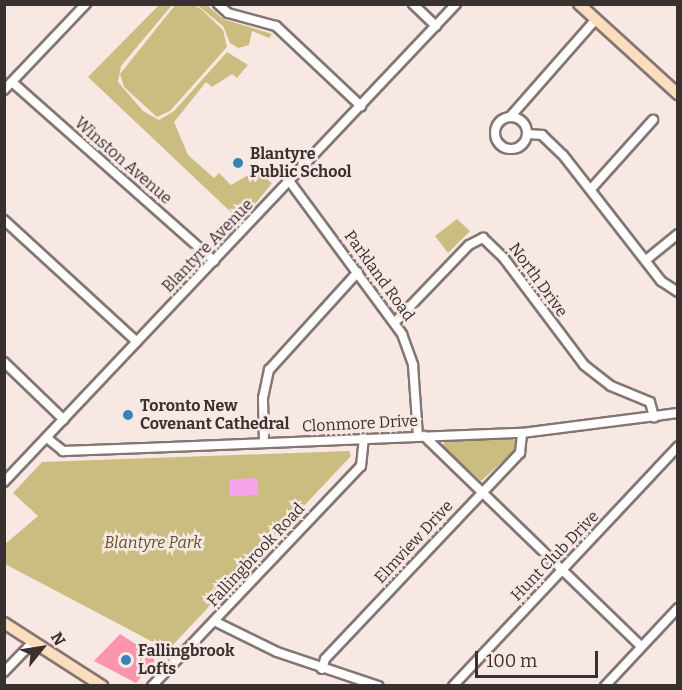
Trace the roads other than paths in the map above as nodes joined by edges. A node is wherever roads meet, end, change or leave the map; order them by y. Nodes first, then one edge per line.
1 (86, 4) edge
2 (218, 4) edge
3 (413, 4) edge
4 (456, 4) edge
5 (579, 4) edge
6 (596, 19) junction
7 (436, 26) junction
8 (12, 82) junction
9 (4, 90) edge
10 (678, 94) edge
11 (361, 106) junction
12 (510, 117) junction
13 (653, 120) dead end
14 (528, 134) junction
15 (290, 182) junction
16 (591, 189) junction
17 (4, 220) edge
18 (678, 234) edge
19 (645, 260) junction
20 (214, 261) junction
21 (358, 272) junction
22 (678, 292) edge
23 (396, 321) junction
24 (137, 342) junction
25 (4, 362) edge
26 (678, 413) edge
27 (654, 417) junction
28 (64, 420) junction
29 (522, 433) junction
30 (421, 436) junction
31 (47, 438) junction
32 (364, 438) junction
33 (264, 443) junction
34 (678, 446) edge
35 (4, 482) edge
36 (480, 493) junction
37 (564, 570) junction
38 (678, 609) edge
39 (214, 621) junction
40 (4, 623) edge
41 (33, 642) junction
42 (641, 646) junction
43 (322, 669) junction
44 (4, 672) edge
45 (102, 686) edge
46 (152, 686) edge
47 (378, 686) edge
48 (453, 686) edge
49 (605, 686) edge

1 - 8 street
2 - 11 street
3 - 7 street
4 - 7 street, Blantyre Avenue
5 - 6 main road
6 - 10 main road
6 - 12 street
7 - 11 street, Blantyre Avenue
8 - 9 street
8 - 20 street, Winston Avenue
11 - 15 street, Blantyre Avenue
12 - 14 street
12 - 14 street
13 - 16 street
14 - 16 street
15 - 20 street, Blantyre Avenue
15 - 21 street, Parkland Road
16 - 19 street
17 - 24 street
18 - 19 street
19 - 22 street
20 - 24 street, Blantyre Avenue
21 - 23 street, Parkland Road
21 - 33 street
23 - 27 street, North Drive
23 - 30 street, Parkland Road
24 - 28 street, Blantyre Avenue
25 - 28 street
26 - 27 street, Clonmore Drive
27 - 29 street, Clonmore Drive
28 - 31 street, Blantyre Avenue
29 - 30 street, Clonmore Drive
29 - 36 street, Elmview Drive
30 - 32 street, Clonmore Drive
30 - 36 street
31 - 33 street, Clonmore Drive
31 - 35 street, Blantyre Avenue
32 - 33 street, Clonmore Drive
32 - 39 street, Fallingbrook Road
34 - 37 street, Hunt Club Drive
36 - 37 street
36 - 43 street, Elmview Drive
37 - 42 street
37 - 48 street, Hunt Club Drive
38 - 42 street
39 - 43 street
39 - 46 street, Fallingbrook Road
40 - 41 main road
41 - 44 street
41 - 45 main road
42 - 49 street
43 - 47 street

